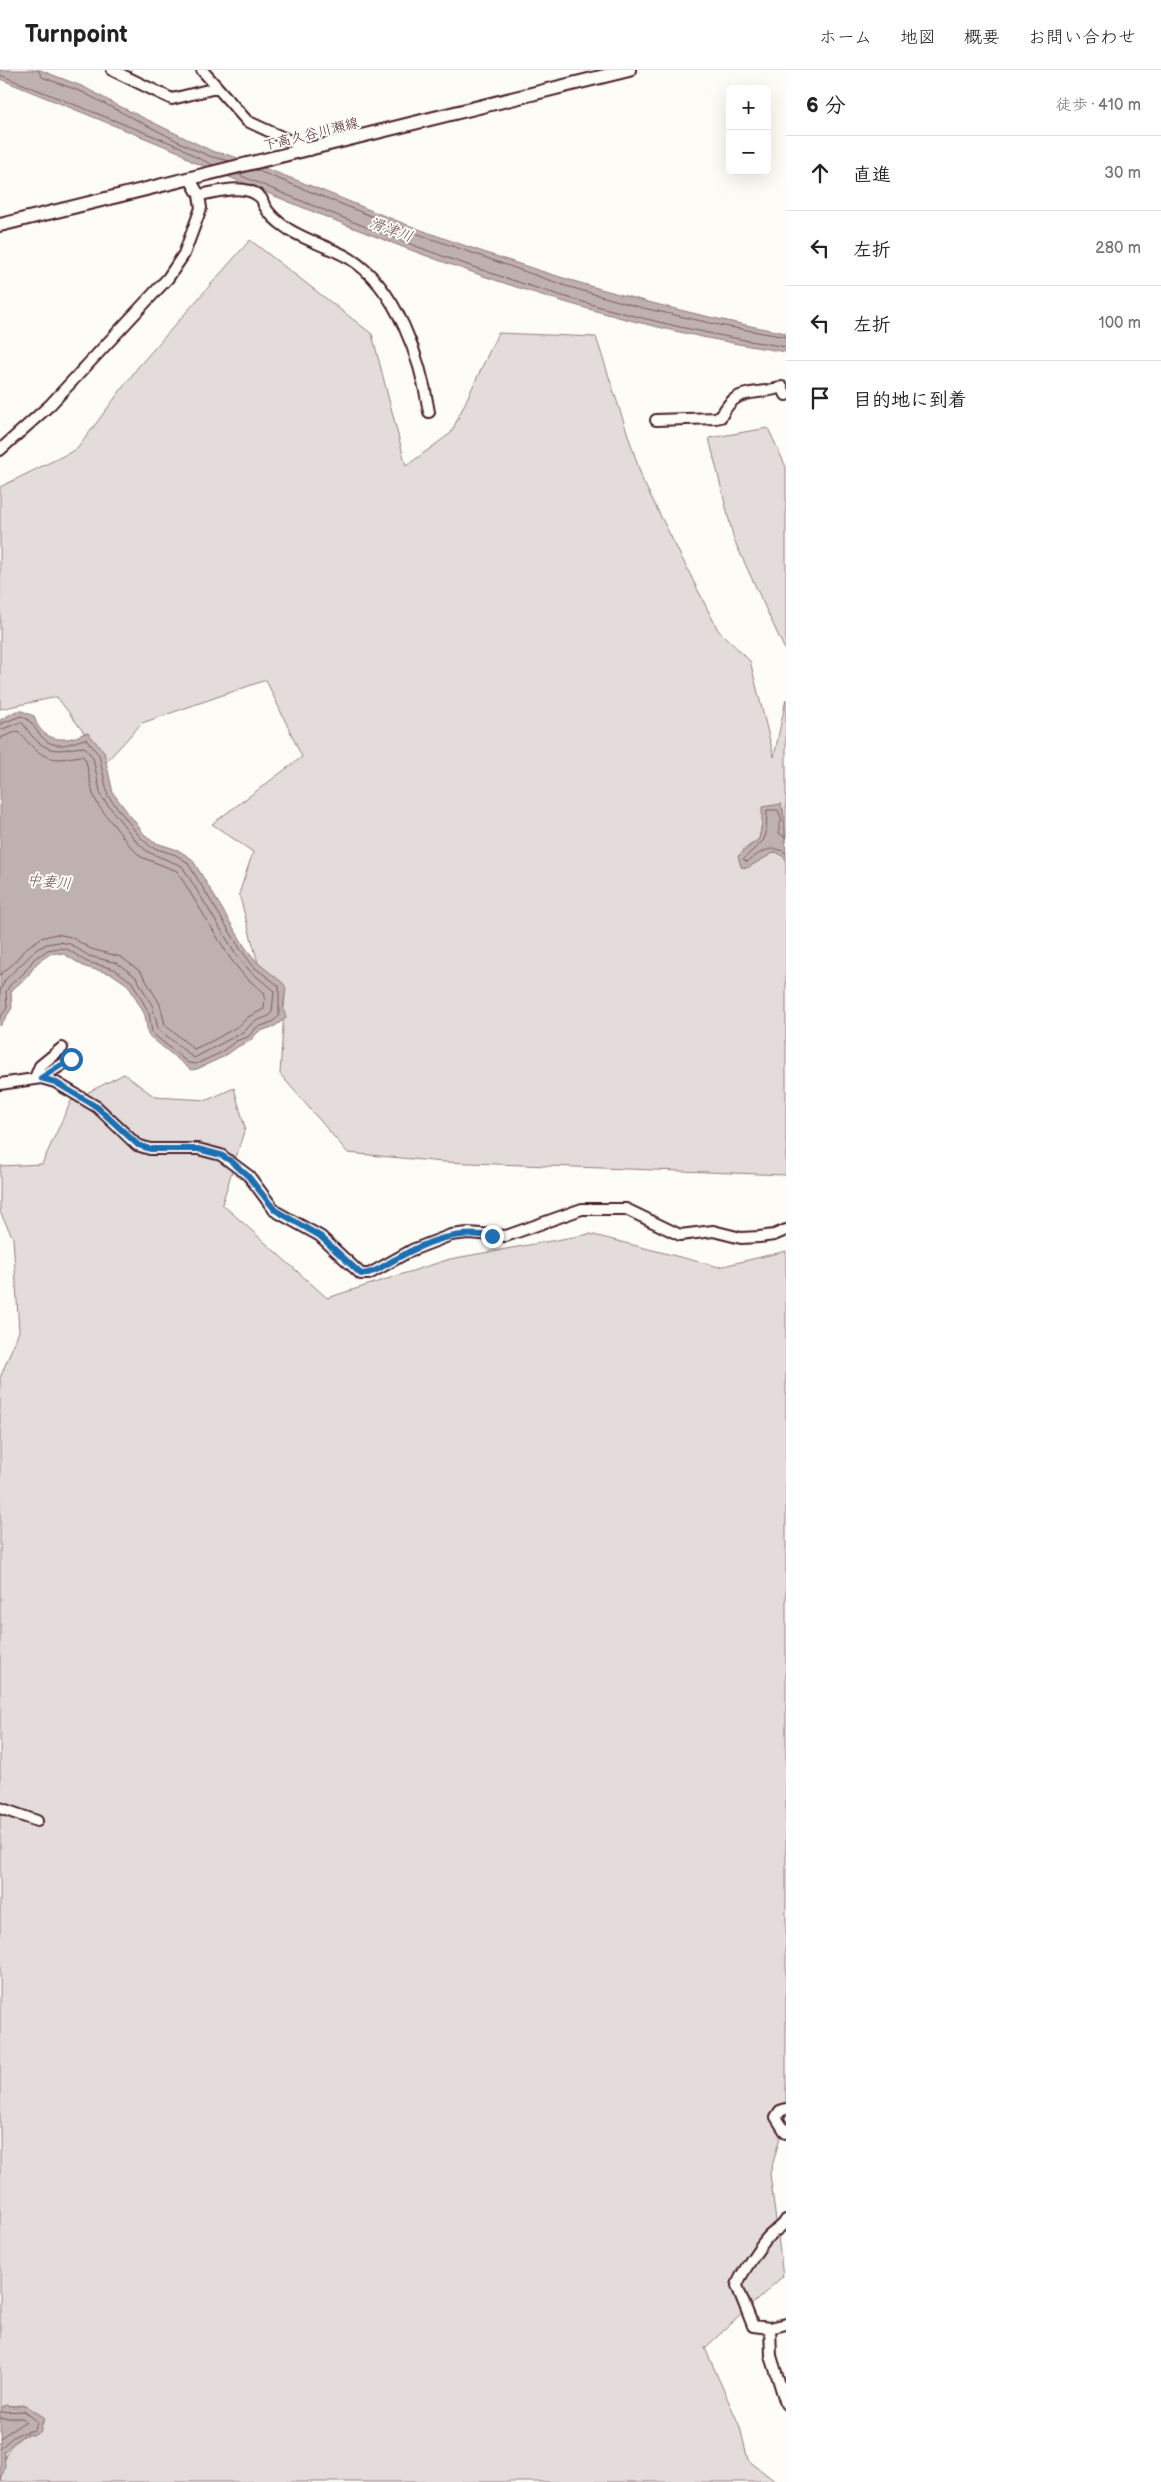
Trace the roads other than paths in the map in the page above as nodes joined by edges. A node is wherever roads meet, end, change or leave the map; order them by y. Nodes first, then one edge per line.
1 (112, 70) edge
2 (202, 70) edge
3 (630, 70) edge
4 (216, 88) junction
5 (310, 150) junction
6 (195, 178) junction
7 (199, 195) junction
8 (0, 225) edge
9 (786, 394) edge
10 (429, 412) dead end
11 (656, 420) dead end
12 (0, 450) edge
13 (62, 1048) dead end
14 (71, 1059) dead end
15 (38, 1078) junction
16 (0, 1084) edge
17 (786, 1230) edge
18 (0, 1808) edge
19 (37, 1821) dead end
20 (786, 2109) edge
21 (786, 2133) edge
22 (786, 2220) edge
23 (786, 2324) edge
24 (770, 2328) junction
25 (786, 2404) edge

1 - 4 street
2 - 4 street
3 - 5 main road, 下高久谷川瀬線
4 - 5 street
5 - 6 main road, 下高久谷川瀬線
6 - 7 street
6 - 8 main road, 下高久谷川瀬線
7 - 10 street
7 - 12 street
9 - 11 street
13 - 15 street
14 - 15 street
15 - 16 street
15 - 17 street
18 - 19 street
20 - 21 street
22 - 24 street
23 - 24 street
24 - 25 street

